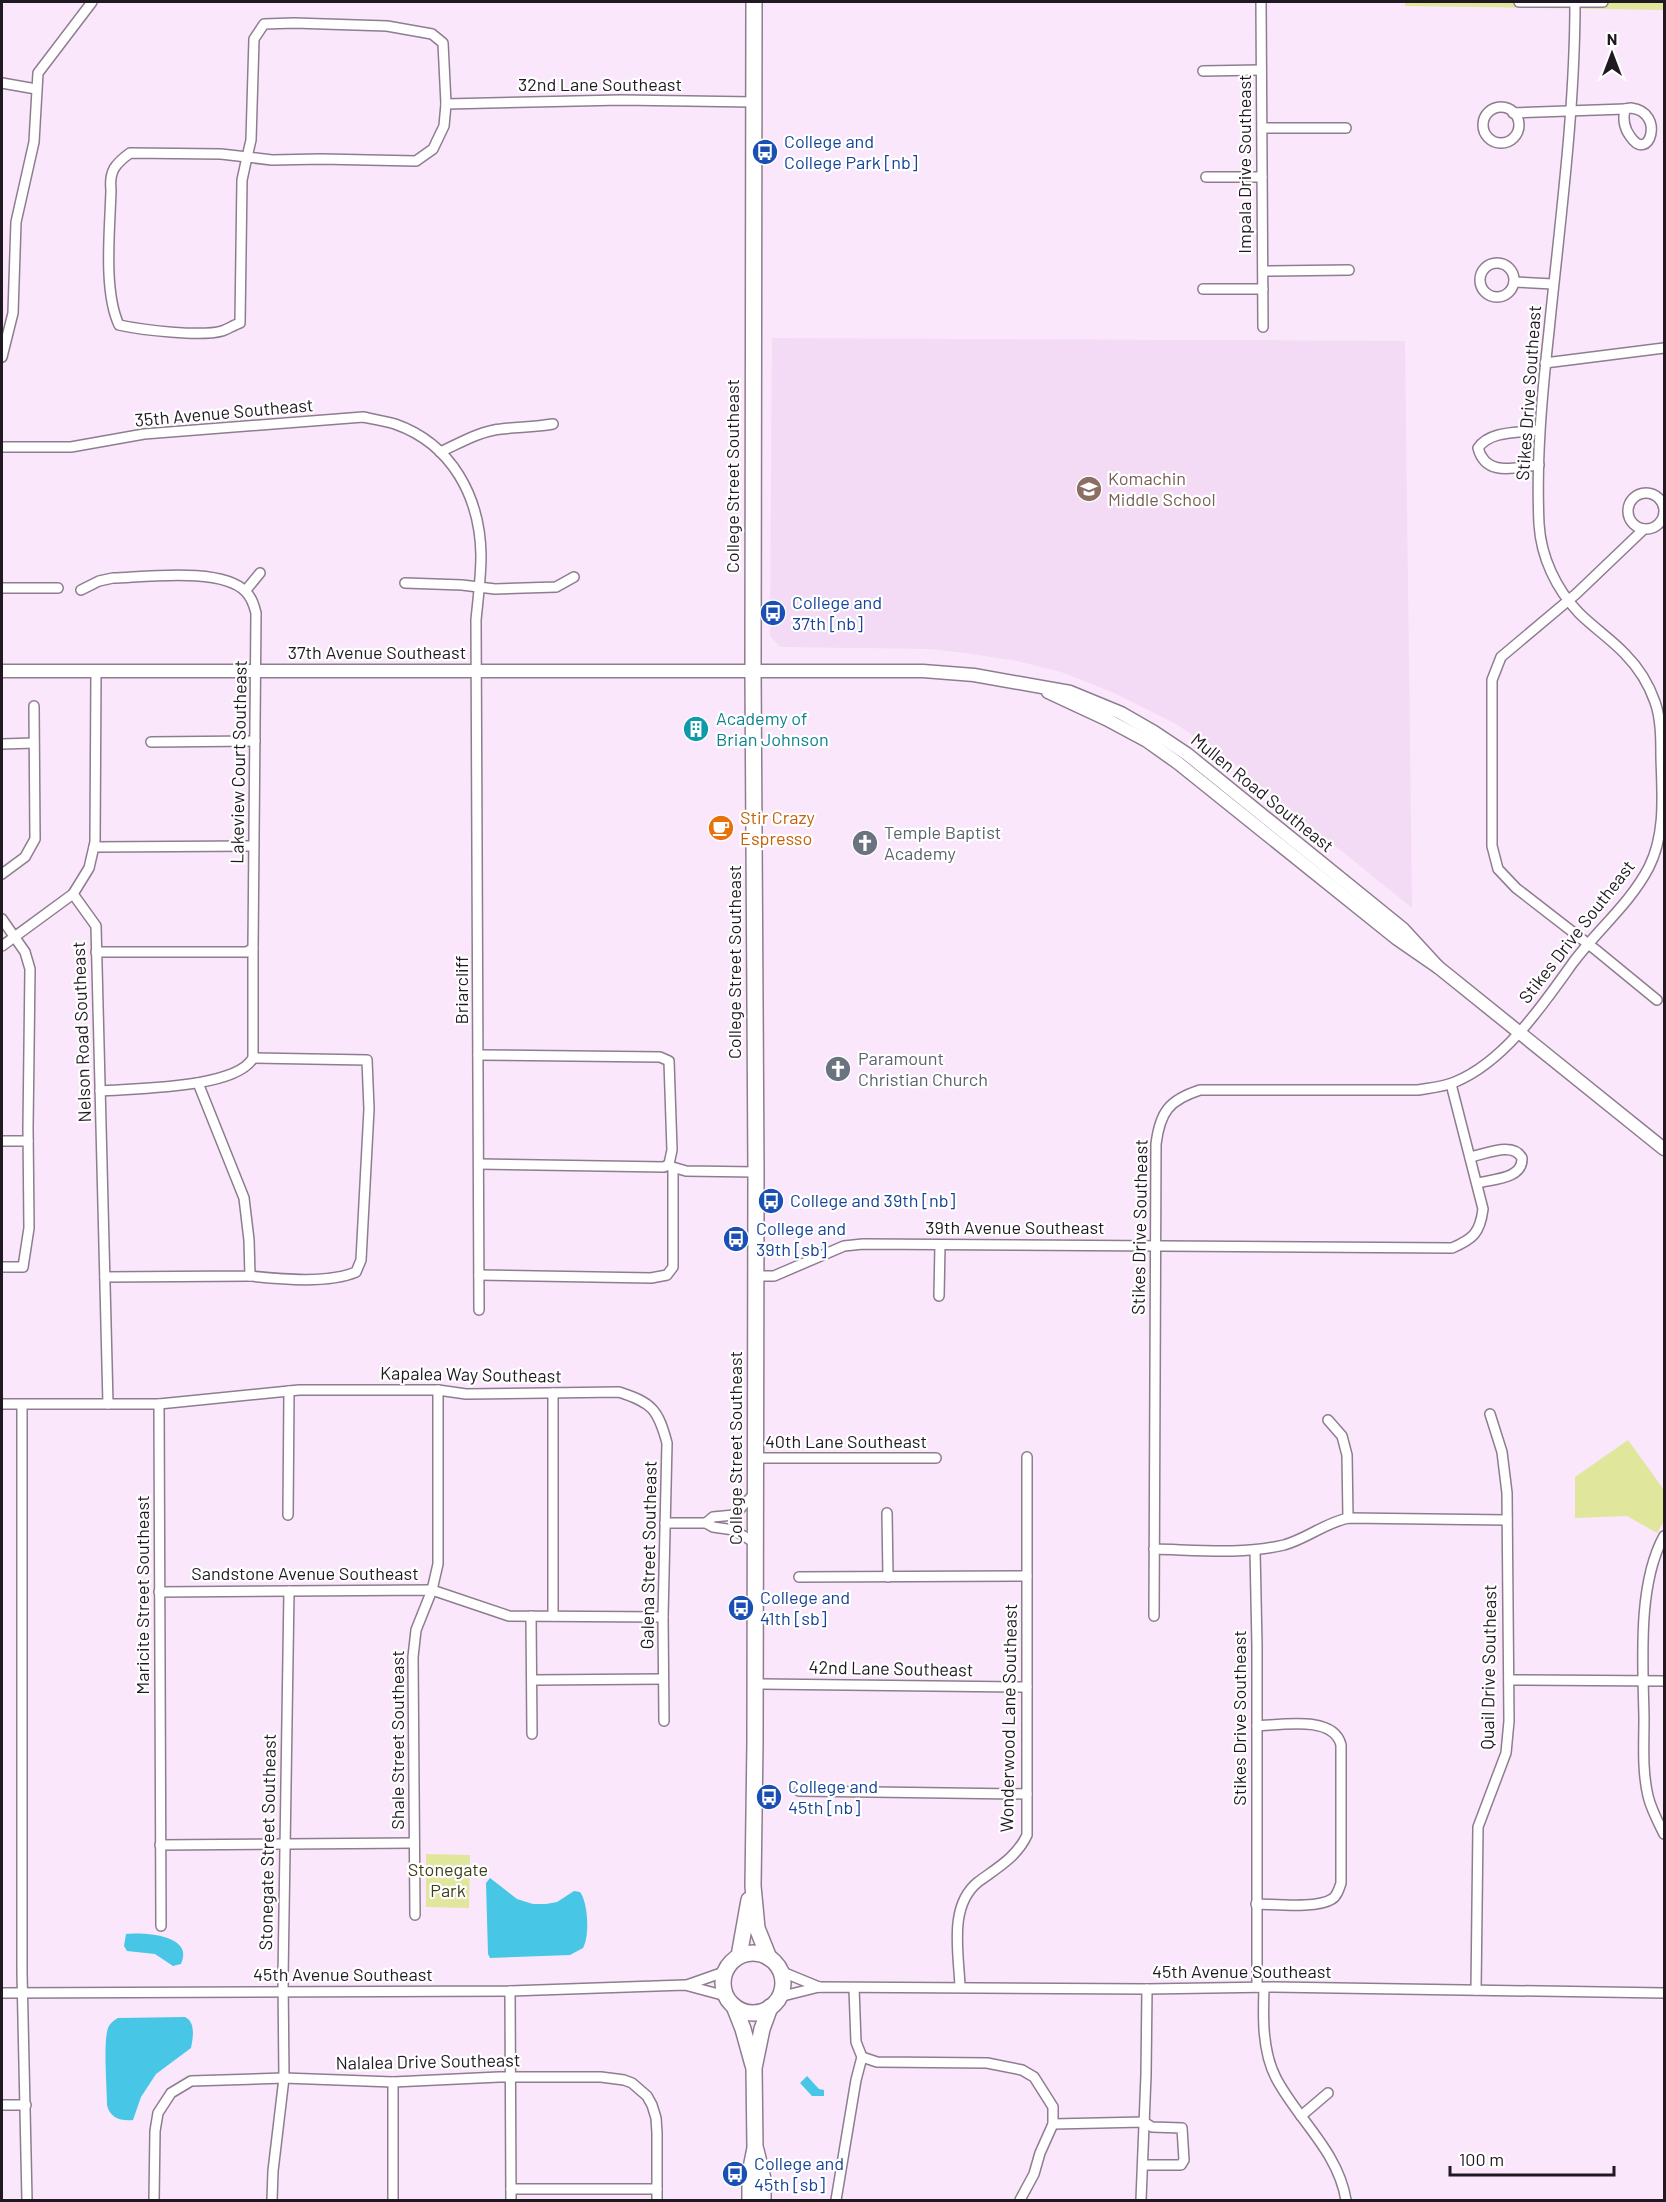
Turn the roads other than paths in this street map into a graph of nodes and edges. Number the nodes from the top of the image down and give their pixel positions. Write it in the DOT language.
graph roads {
  1 [pos="92,2"];
  2 [pos="754,2"];
  3 [pos="1261,2"];
  4 [pos="1519,2"];
  5 [pos="1575,2"];
  6 [pos="1602,2"];
  7 [pos="1203,70"];
  8 [pos="1261,70"];
  9 [pos="2,83"];
  10 [pos="36,89"];
  11 [pos="754,102"];
  12 [pos="446,104"];
  13 [pos="1625,109"];
  14 [pos="1572,111"];
  15 [pos="1513,113"];
  16 [pos="1658,117"];
  17 [pos="1262,128"];
  18 [pos="1346,128"];
  19 [pos="1662,133"];
  20 [pos="247,157"];
  21 [pos="1206,177"];
  22 [pos="1262,177"];
  23 [pos="1349,270"];
  24 [pos="1263,271"];
  25 [pos="1514,282"];
  26 [pos="1554,284"];
  27 [pos="1203,289"];
  28 [pos="1263,289"];
  29 [pos="1263,327"];
  30 [pos="1665,348"];
  31 [pos="2,357"];
  32 [pos="1545,363"];
  33 [pos="553,424"];
  34 [pos="1539,430"];
  35 [pos="2,447"];
  36 [pos="440,452"];
  37 [pos="1539,465"];
  38 [pos="1644,529"];
  39 [pos="260,573"];
  40 [pos="574,578"];
  41 [pos="405,583"];
  42 [pos="479,587"];
  43 [pos="2,588"];
  44 [pos="58,588"];
  45 [pos="81,590"];
  46 [pos="246,590"];
  47 [pos="1569,600"];
  48 [pos="2,671"];
  49 [pos="96,671"];
  50 [pos="256,671"];
  51 [pos="477,671"];
  52 [pos="753,671"];
  53 [pos="1660,699"];
  54 [pos="34,706"];
  55 [pos="255,741"];
  56 [pos="151,742"];
  57 [pos="2,744"];
  58 [pos="34,744"];
  59 [pos="254,846"];
  60 [pos="94,847"];
  61 [pos="2,874"];
  62 [pos="73,894"];
  63 [pos="2,919"];
  64 [pos="14,938"];
  65 [pos="1588,943"];
  66 [pos="2,946"];
  67 [pos="253,948"];
  68 [pos="96,952"];
  69 [pos="1658,1000"];
  70 [pos="1519,1032"];
  71 [pos="478,1055"];
  72 [pos="253,1058"];
  73 [pos="198,1083"];
  74 [pos="1450,1084"];
  75 [pos="100,1091"];
  76 [pos="2,1141"];
  77 [pos="28,1141"];
  78 [pos="1665,1149"];
  79 [pos="1470,1157"];
  80 [pos="479,1164"];
  81 [pos="670,1167"];
  82 [pos="756,1172"];
  83 [pos="1478,1183"];
  84 [pos="1155,1244"];
  85 [pos="940,1245"];
  86 [pos="2,1267"];
  87 [pos="479,1275"];
  88 [pos="250,1276"];
  89 [pos="756,1276"];
  90 [pos="105,1277"];
  91 [pos="939,1296"];
  92 [pos="479,1310"];
  93 [pos="294,1390"];
  94 [pos="438,1390"];
  95 [pos="553,1393"];
  96 [pos="641,1399"];
  97 [pos="2,1404"];
  98 [pos="108,1404"];
  99 [pos="159,1404"];
  100 [pos="22,1405"];
  101 [pos="1490,1414"];
  102 [pos="1328,1420"];
  103 [pos="1027,1457"];
  104 [pos="756,1458"];
  105 [pos="936,1458"];
  106 [pos="755,1493"];
  107 [pos="887,1512"];
  108 [pos="288,1515"];
  109 [pos="1348,1518"];
  110 [pos="1507,1520"];
  111 [pos="665,1522"];
  112 [pos="706,1522"];
  113 [pos="1665,1536"];
  114 [pos="755,1543"];
  115 [pos="1154,1549"];
  116 [pos="1255,1550"];
  117 [pos="1027,1576"];
  118 [pos="799,1577"];
  119 [pos="888,1577"];
  120 [pos="432,1590"];
  121 [pos="289,1591"];
  122 [pos="159,1592"];
  123 [pos="531,1616"];
  124 [pos="553,1616"];
  125 [pos="1154,1616"];
  126 [pos="663,1617"];
  127 [pos="663,1679"];
  128 [pos="533,1680"];
  129 [pos="1509,1680"];
  130 [pos="1643,1681"];
  131 [pos="1665,1681"];
  132 [pos="755,1684"];
  133 [pos="1027,1687"];
  134 [pos="664,1721"];
  135 [pos="1257,1726"];
  136 [pos="532,1734"];
  137 [pos="799,1791"];
  138 [pos="1027,1794"];
  139 [pos="1665,1834"];
  140 [pos="414,1842"];
  141 [pos="285,1843"];
  142 [pos="160,1845"];
  143 [pos="753,1886"];
  144 [pos="1256,1904"];
  145 [pos="415,1915"];
  146 [pos="161,1926"];
  147 [pos="739,1956"];
  148 [pos="769,1958"];
  149 [pos="780,1971"];
  150 [pos="724,1972"];
  151 [pos="685,1985"];
  152 [pos="819,1986"];
  153 [pos="960,1987"];
  154 [pos="854,1988"];
  155 [pos="1260,1988"];
  156 [pos="1146,1989"];
  157 [pos="1476,1990"];
  158 [pos="510,1991"];
  159 [pos="283,1992"];
  160 [pos="2,1993"];
  161 [pos="23,1993"];
  162 [pos="1665,1993"];
  163 [pos="730,2001"];
  164 [pos="774,2002"];
  165 [pos="862,2057"];
  166 [pos="754,2068"];
  167 [pos="512,2077"];
  168 [pos="284,2078"];
  169 [pos="393,2082"];
  170 [pos="1328,2093"];
  171 [pos="2,2105"];
  172 [pos="26,2105"];
  173 [pos="1301,2116"];
  174 [pos="1144,2122"];
  175 [pos="1053,2124"];
  176 [pos="755,2148"];
  177 [pos="1143,2165"];
  178 [pos="511,2189"];
  179 [pos="657,2189"];
  180 [pos="27,2200"];
  181 [pos="154,2200"];
  182 [pos="272,2200"];
  183 [pos="393,2200"];
  184 [pos="512,2200"];
  185 [pos="657,2200"];
  186 [pos="750,2200"];
  187 [pos="763,2200"];
  188 [pos="836,2200"];
  189 [pos="1020,2200"];
  190 [pos="1141,2200"];
  191 [pos="1346,2200"];
  1 -- 10 [label="street"];
  2 -- 11 [label="main road, College Street Southeast"];
  3 -- 8 [label="street, Impala Drive Southeast"];
  4 -- 5 [label="street"];
  5 -- 6 [label="street"];
  5 -- 14 [label="street, Stikes Drive Southeast"];
  7 -- 8 [label="street"];
  8 -- 17 [label="street, Impala Drive Southeast"];
  9 -- 10 [label="street"];
  10 -- 31 [label="street"];
  11 -- 12 [label="street, 32nd Lane Southeast"];
  11 -- 52 [label="main road, College Street Southeast"];
  12 -- 20 [label="street"];
  12 -- 20 [label="street"];
  13 -- 14 [label="street"];
  13 -- 16 [label="street"];
  13 -- 19 [label="street"];
  14 -- 15 [label="street"];
  14 -- 26 [label="street, Stikes Drive Southeast"];
  17 -- 18 [label="street"];
  17 -- 22 [label="street, Impala Drive Southeast"];
  20 -- 20 [label="street"];
  21 -- 22 [label="street"];
  22 -- 24 [label="street, Impala Drive Southeast"];
  23 -- 24 [label="street"];
  24 -- 28 [label="street, Impala Drive Southeast"];
  25 -- 26 [label="street"];
  26 -- 32 [label="street, Stikes Drive Southeast"];
  27 -- 28 [label="street"];
  28 -- 29 [label="street, Impala Drive Southeast"];
  30 -- 32 [label="street"];
  32 -- 34 [label="street, Stikes Drive Southeast"];
  33 -- 36 [label="street"];
  34 -- 37 [label="street, Stikes Drive Southeast"];
  34 -- 37 [label="street"];
  35 -- 36 [label="street, 35th Avenue Southeast"];
  36 -- 42 [label="street, 35th Avenue Southeast"];
  37 -- 47 [label="street, Stikes Drive Southeast"];
  38 -- 38 [label="street"];
  38 -- 47 [label="street"];
  39 -- 46 [label="street"];
  40 -- 42 [label="street"];
  41 -- 42 [label="street"];
  42 -- 51 [label="street, Briarcliff"];
  43 -- 44 [label="street"];
  45 -- 46 [label="street"];
  46 -- 50 [label="street, Lakeview Court Southeast"];
  47 -- 53 [label="street, Stikes Drive Southeast"];
  47 -- 65 [label="street"];
  48 -- 49 [label="street, 37th Avenue Southeast"];
  49 -- 50 [label="street, 37th Avenue Southeast"];
  49 -- 60 [label="street"];
  50 -- 51 [label="street, 37th Avenue Southeast"];
  50 -- 55 [label="street, Lakeview Court Southeast"];
  51 -- 52 [label="street, 37th Avenue Southeast"];
  51 -- 71 [label="street, Briarcliff"];
  52 -- 70 [label="street, Mullen Road Southeast"];
  52 -- 82 [label="main road, College Street Southeast"];
  53 -- 65 [label="street, Stikes Drive Southeast"];
  54 -- 58 [label="street"];
  55 -- 56 [label="street"];
  55 -- 59 [label="street, Lakeview Court Southeast"];
  57 -- 58 [label="street"];
  58 -- 61 [label="street"];
  59 -- 60 [label="street"];
  59 -- 67 [label="street, Lakeview Court Southeast"];
  60 -- 62 [label="street"];
  62 -- 64 [label="street"];
  62 -- 68 [label="street, Nelson Road Southeast"];
  63 -- 64 [label="street"];
  64 -- 66 [label="street"];
  64 -- 77 [label="street"];
  65 -- 69 [label="street"];
  65 -- 70 [label="street, Stikes Drive Southeast"];
  67 -- 68 [label="street"];
  67 -- 72 [label="street, Lakeview Court Southeast"];
  68 -- 75 [label="street, Nelson Road Southeast"];
  70 -- 74 [label="street, Stikes Drive Southeast"];
  70 -- 78 [label="street, Mullen Road Southeast"];
  71 -- 80 [label="street, Briarcliff"];
  71 -- 81 [label="street"];
  72 -- 73 [label="street"];
  72 -- 88 [label="street"];
  73 -- 75 [label="street"];
  73 -- 88 [label="street"];
  74 -- 79 [label="street, 39th Avenue Southeast"];
  74 -- 84 [label="street, Stikes Drive Southeast"];
  75 -- 90 [label="street, Nelson Road Southeast"];
  76 -- 77 [label="street"];
  77 -- 86 [label="street"];
  79 -- 83 [label="street, 39th Avenue Southeast"];
  79 -- 83 [label="street"];
  80 -- 81 [label="street"];
  80 -- 87 [label="street, Briarcliff"];
  81 -- 82 [label="street"];
  81 -- 87 [label="street"];
  82 -- 89 [label="main road, College Street Southeast"];
  83 -- 84 [label="street, 39th Avenue Southeast"];
  84 -- 85 [label="street, 39th Avenue Southeast"];
  84 -- 115 [label="street, Stikes Drive Southeast"];
  85 -- 89 [label="street, 39th Avenue Southeast"];
  85 -- 91 [label="street"];
  87 -- 92 [label="street, Briarcliff"];
  88 -- 90 [label="street"];
  89 -- 104 [label="main road, College Street Southeast"];
  90 -- 98 [label="street, Nelson Road Southeast"];
  93 -- 94 [label="street, Kapalea Way Southeast"];
  93 -- 99 [label="street"];
  93 -- 108 [label="street"];
  94 -- 95 [label="street, Kapalea Way Southeast"];
  94 -- 120 [label="street, Shale Street Southeast"];
  95 -- 96 [label="street, Kapalea Way Southeast"];
  95 -- 124 [label="street"];
  96 -- 111 [label="street, Galena Street Southeast"];
  97 -- 100 [label="street"];
  98 -- 99 [label="street"];
  98 -- 100 [label="street"];
  99 -- 122 [label="street, Maricite Street Southeast"];
  100 -- 161 [label="street"];
  101 -- 110 [label="street, Quail Drive Southeast"];
  102 -- 109 [label="street"];
  103 -- 117 [label="street, Wonderwood Lane Southeast"];
  104 -- 105 [label="street, 40th Lane Southeast"];
  104 -- 106 [label="main road, College Street Southeast"];
  106 -- 112 [label="street"];
  106 -- 114 [label="main road, College Street Southeast"];
  107 -- 119 [label="street"];
  109 -- 110 [label="street"];
  109 -- 116 [label="street"];
  110 -- 129 [label="street, Quail Drive Southeast"];
  111 -- 112 [label="street"];
  111 -- 126 [label="street, Galena Street Southeast"];
  112 -- 114 [label="street"];
  113 -- 130 [label="street"];
  114 -- 132 [label="main road, College Street Southeast"];
  115 -- 116 [label="street"];
  115 -- 125 [label="street, Stikes Drive Southeast"];
  116 -- 135 [label="street, Stikes Drive Southeast"];
  117 -- 119 [label="street"];
  117 -- 133 [label="street, Wonderwood Lane Southeast"];
  118 -- 119 [label="street"];
  120 -- 121 [label="street, Sandstone Avenue Southeast"];
  120 -- 123 [label="street, Sandstone Avenue Southeast"];
  120 -- 140 [label="street, Shale Street Southeast"];
  121 -- 122 [label="street, Sandstone Avenue Southeast"];
  121 -- 141 [label="street, Stonegate Street Southeast"];
  122 -- 142 [label="street, Maricite Street Southeast"];
  123 -- 124 [label="street, Sandstone Avenue Southeast"];
  123 -- 128 [label="street"];
  124 -- 126 [label="street, Sandstone Avenue Southeast"];
  126 -- 127 [label="street, Galena Street Southeast"];
  127 -- 128 [label="street"];
  127 -- 134 [label="street, Galena Street Southeast"];
  128 -- 136 [label="street"];
  129 -- 130 [label="street"];
  129 -- 157 [label="street, Quail Drive Southeast"];
  130 -- 131 [label="street"];
  130 -- 139 [label="street"];
  132 -- 133 [label="street, 42nd Lane Southeast"];
  132 -- 143 [label="main road, College Street Southeast"];
  133 -- 138 [label="street, Wonderwood Lane Southeast"];
  135 -- 144 [label="street, Stikes Drive Southeast"];
  135 -- 144 [label="street"];
  137 -- 138 [label="street"];
  138 -- 153 [label="street, Wonderwood Lane Southeast"];
  140 -- 141 [label="street"];
  140 -- 145 [label="street, Shale Street Southeast"];
  141 -- 142 [label="street"];
  141 -- 159 [label="street, Stonegate Street Southeast"];
  142 -- 146 [label="street, Maricite Street Southeast"];
  143 -- 147 [label="main road, College Street Southeast"];
  143 -- 148 [label="main road, College Street Southeast"];
  144 -- 155 [label="street, Stikes Drive Southeast"];
  147 -- 148 [label="main road"];
  147 -- 150 [label="main road"];
  148 -- 149 [label="main road"];
  149 -- 152 [label="street, 45th Avenue Southeast"];
  149 -- 164 [label="main road"];
  150 -- 151 [label="street, 45th Avenue Southeast"];
  150 -- 163 [label="main road"];
  151 -- 158 [label="street, 45th Avenue Southeast"];
  151 -- 163 [label="street, 45th Avenue Southeast"];
  152 -- 154 [label="street, 45th Avenue Southeast"];
  152 -- 164 [label="street, 45th Avenue Southeast"];
  153 -- 154 [label="street, 45th Avenue Southeast"];
  153 -- 156 [label="street, 45th Avenue Southeast"];
  154 -- 165 [label="street"];
  155 -- 156 [label="street, 45th Avenue Southeast"];
  155 -- 157 [label="street, 45th Avenue Southeast"];
  155 -- 173 [label="street, Stikes Drive Southeast"];
  156 -- 174 [label="street"];
  157 -- 162 [label="street, 45th Avenue Southeast"];
  158 -- 159 [label="street, 45th Avenue Southeast"];
  158 -- 167 [label="street"];
  159 -- 161 [label="street, 45th Avenue Southeast"];
  159 -- 168 [label="street, Stonegate Street Southeast"];
  160 -- 161 [label="street, 45th Avenue Southeast"];
  161 -- 172 [label="street"];
  163 -- 164 [label="main road"];
  163 -- 166 [label="main road"];
  164 -- 166 [label="main road"];
  165 -- 175 [label="street"];
  165 -- 188 [label="street"];
  166 -- 176 [label="main road"];
  167 -- 169 [label="street, Nalalea Drive Southeast"];
  167 -- 178 [label="street"];
  167 -- 179 [label="street, Nalalea Drive Southeast"];
  168 -- 169 [label="street, Nalalea Drive Southeast"];
  168 -- 181 [label="street, Nalalea Drive Southeast"];
  168 -- 182 [label="street, Stonegate Street Southeast"];
  169 -- 183 [label="street"];
  170 -- 173 [label="street"];
  171 -- 172 [label="street"];
  172 -- 180 [label="street"];
  173 -- 191 [label="street, Stikes Drive Southeast"];
  174 -- 175 [label="street"];
  174 -- 177 [label="street"];
  174 -- 177 [label="street"];
  175 -- 189 [label="street"];
  176 -- 186 [label="main road"];
  176 -- 187 [label="main road"];
  177 -- 190 [label="street"];
  178 -- 179 [label="street"];
  178 -- 184 [label="street"];
  179 -- 185 [label="street"];
}
